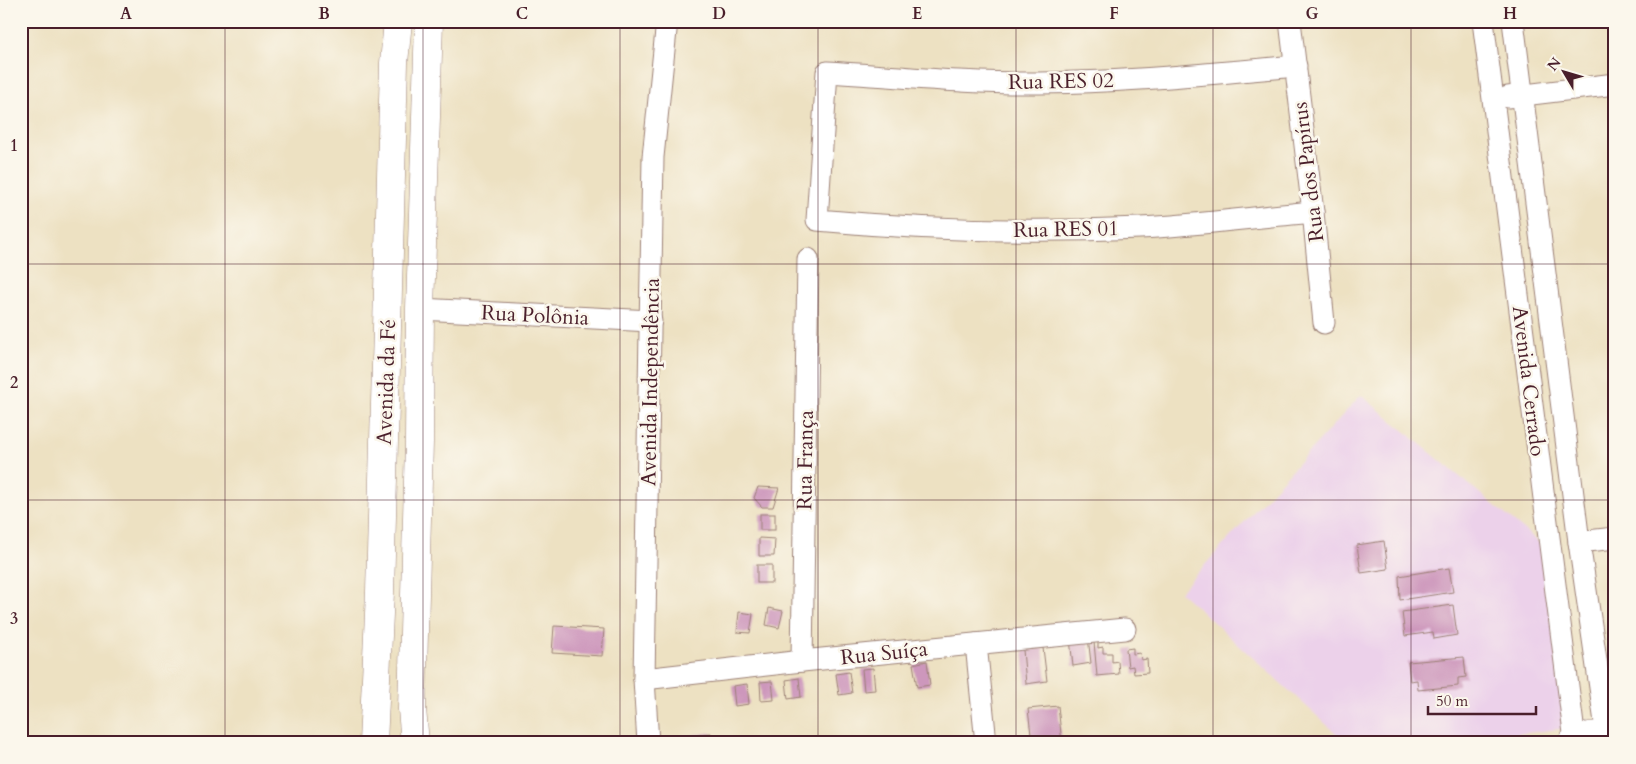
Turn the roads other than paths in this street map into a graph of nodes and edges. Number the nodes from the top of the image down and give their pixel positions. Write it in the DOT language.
graph roads {
  1 [pos="398,21"];
  2 [pos="429,21"];
  3 [pos="667,21"];
  4 [pos="1290,21"];
  5 [pos="1483,21"];
  6 [pos="1513,21"];
  7 [pos="1296,66"];
  8 [pos="1615,84"];
  9 [pos="1522,96"];
  10 [pos="1493,99"];
  11 [pos="1313,212"];
  12 [pos="817,220"];
  13 [pos="808,259"];
  14 [pos="420,309"];
  15 [pos="651,321"];
  16 [pos="1324,322"];
  17 [pos="1615,538"];
  18 [pos="1579,542"];
  19 [pos="1125,629"];
  20 [pos="976,644"];
  21 [pos="802,661"];
  22 [pos="644,679"];
  23 [pos="1612,738"];
  24 [pos="1574,742"];
  25 [pos="373,743"];
  26 [pos="415,743"];
  27 [pos="648,743"];
  28 [pos="986,743"];
  1 -- 25 [label="main road, Avenida da Fé"];
  2 -- 14 [label="main road, Avenida da Fé"];
  3 -- 15 [label="street, Avenida Independência"];
  4 -- 7 [label="street, Rua dos Papírus"];
  5 -- 10 [label="street, Avenida Cerrado"];
  6 -- 9 [label="street, Avenida Cerrado"];
  7 -- 11 [label="street, Rua dos Papírus"];
  7 -- 12 [label="street, Rua RES 02"];
  8 -- 9 [label="street"];
  9 -- 10 [label="street"];
  9 -- 18 [label="street, Avenida Cerrado"];
  10 -- 24 [label="street, Avenida Cerrado"];
  11 -- 12 [label="street, Rua RES 01"];
  11 -- 16 [label="street, Rua dos Papírus"];
  13 -- 21 [label="street, Rua França"];
  14 -- 15 [label="street, Rua Polônia"];
  14 -- 26 [label="main road, Avenida da Fé"];
  15 -- 22 [label="street, Avenida Independência"];
  17 -- 18 [label="street"];
  18 -- 23 [label="street, Avenida Cerrado"];
  19 -- 20 [label="street, Rua Suíça"];
  20 -- 21 [label="street, Rua Suíça"];
  20 -- 28 [label="street"];
  21 -- 22 [label="street, Rua Suíça"];
  22 -- 27 [label="street, Avenida Independência"];
  23 -- 24 [label="main road"];
}
